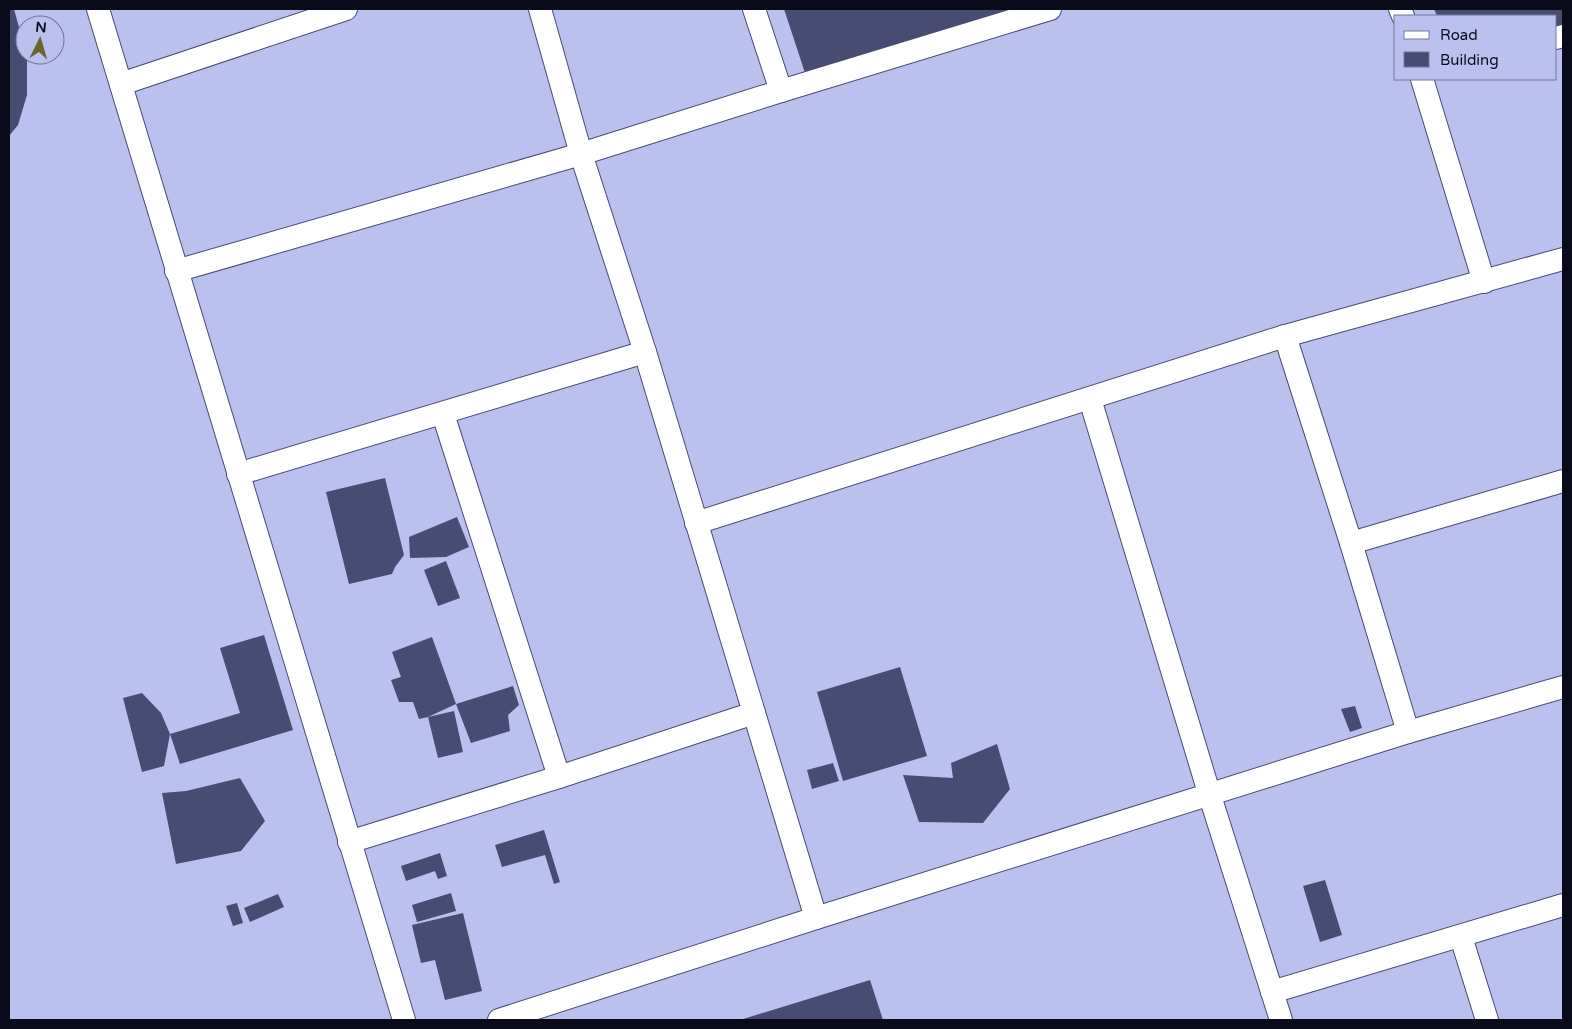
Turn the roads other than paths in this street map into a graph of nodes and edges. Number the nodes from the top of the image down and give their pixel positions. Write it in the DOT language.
graph roads {
  1 [pos="98,9"];
  2 [pos="540,9"];
  3 [pos="754,9"];
  4 [pos="1050,9"];
  5 [pos="336,10"];
  6 [pos="1422,80"];
  7 [pos="121,84"];
  8 [pos="781,91"];
  9 [pos="581,154"];
  10 [pos="1563,259"];
  11 [pos="176,271"];
  12 [pos="1484,282"];
  13 [pos="1285,336"];
  14 [pos="645,352"];
  15 [pos="1090,399"];
  16 [pos="443,414"];
  17 [pos="238,474"];
  18 [pos="1563,481"];
  19 [pos="696,523"];
  20 [pos="1351,543"];
  21 [pos="1563,687"];
  22 [pos="754,713"];
  23 [pos="1408,732"];
  24 [pos="558,777"];
  25 [pos="1210,796"];
  26 [pos="349,842"];
  27 [pos="1563,905"];
  28 [pos="816,918"];
  29 [pos="1461,937"];
  30 [pos="1272,992"];
  31 [pos="404,1020"];
  32 [pos="499,1020"];
  33 [pos="1281,1020"];
  34 [pos="1487,1020"];
  1 -- 7 [label="street"];
  2 -- 9 [label="street"];
  3 -- 8 [label="street"];
  4 -- 8 [label="street"];
  5 -- 7 [label="street"];
  6 -- 12 [label="street"];
  7 -- 11 [label="street"];
  8 -- 9 [label="street"];
  9 -- 11 [label="street"];
  9 -- 14 [label="street"];
  10 -- 12 [label="street"];
  11 -- 17 [label="street"];
  12 -- 13 [label="street"];
  13 -- 15 [label="street"];
  13 -- 20 [label="street"];
  14 -- 16 [label="street"];
  14 -- 19 [label="street"];
  15 -- 19 [label="street"];
  15 -- 25 [label="street"];
  16 -- 17 [label="street"];
  16 -- 24 [label="street"];
  17 -- 26 [label="street"];
  18 -- 20 [label="street"];
  19 -- 22 [label="street"];
  20 -- 23 [label="street"];
  21 -- 23 [label="street"];
  22 -- 24 [label="street"];
  22 -- 28 [label="street"];
  23 -- 25 [label="street"];
  24 -- 26 [label="street"];
  25 -- 28 [label="street"];
  25 -- 30 [label="street"];
  26 -- 31 [label="street"];
  27 -- 29 [label="street"];
  28 -- 32 [label="street"];
  29 -- 30 [label="street"];
  29 -- 34 [label="street"];
  30 -- 33 [label="street"];
}
